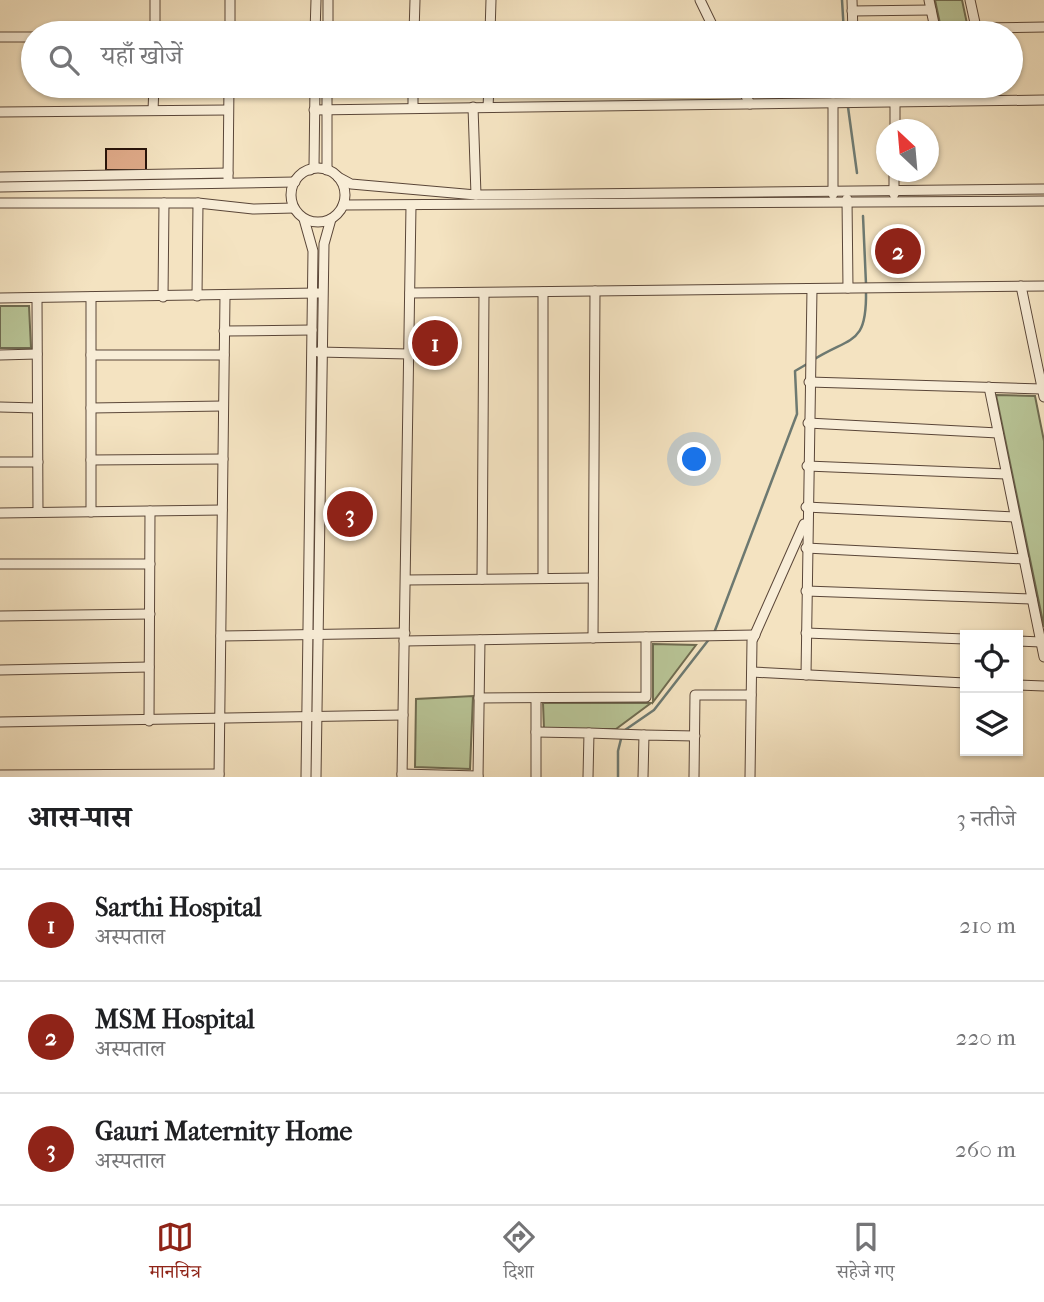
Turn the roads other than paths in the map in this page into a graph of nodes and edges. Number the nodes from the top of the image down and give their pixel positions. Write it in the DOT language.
graph roads {
  1 [pos="155,0"];
  2 [pos="230,0"];
  3 [pos="316,0"];
  4 [pos="328,0"];
  5 [pos="415,0"];
  6 [pos="491,0"];
  7 [pos="700,0"];
  8 [pos="852,0"];
  9 [pos="929,0"];
  10 [pos="970,0"];
  11 [pos="931,10"];
  12 [pos="852,11"];
  13 [pos="155,21"];
  14 [pos="230,21"];
  15 [pos="315,21"];
  16 [pos="328,21"];
  17 [pos="414,21"];
  18 [pos="490,21"];
  19 [pos="710,21"];
  20 [pos="852,21"];
  21 [pos="933,21"];
  22 [pos="974,21"];
  23 [pos="1044,27"];
  24 [pos="1023,28"];
  25 [pos="0,37"];
  26 [pos="21,37"];
  27 [pos="153,98"];
  28 [pos="228,98"];
  29 [pos="315,98"];
  30 [pos="327,98"];
  31 [pos="413,98"];
  32 [pos="488,98"];
  33 [pos="747,98"];
  34 [pos="851,98"];
  35 [pos="948,98"];
  36 [pos="991,100"];
  37 [pos="1044,100"];
  38 [pos="949,101"];
  39 [pos="850,102"];
  40 [pos="895,102"];
  41 [pos="833,103"];
  42 [pos="750,104"];
  43 [pos="473,107"];
  44 [pos="488,107"];
  45 [pos="413,108"];
  46 [pos="153,110"];
  47 [pos="228,110"];
  48 [pos="314,110"];
  49 [pos="327,110"];
  50 [pos="0,112"];
  51 [pos="895,119"];
  52 [pos="310,170"];
  53 [pos="327,170"];
  54 [pos="0,177"];
  55 [pos="338,177"];
  56 [pos="228,178"];
  57 [pos="295,182"];
  58 [pos="894,182"];
  59 [pos="0,187"];
  60 [pos="1044,189"];
  61 [pos="847,191"];
  62 [pos="894,191"];
  63 [pos="833,192"];
  64 [pos="476,195"];
  65 [pos="1044,201"];
  66 [pos="164,203"];
  67 [pos="198,203"];
  68 [pos="833,203"];
  69 [pos="847,203"];
  70 [pos="894,203"];
  71 [pos="0,204"];
  72 [pos="343,205"];
  73 [pos="411,206"];
  74 [pos="295,208"];
  75 [pos="304,219"];
  76 [pos="331,219"];
  77 [pos="1021,286"];
  78 [pos="1044,286"];
  79 [pos="848,288"];
  80 [pos="811,289"];
  81 [pos="595,291"];
  82 [pos="543,292"];
  83 [pos="313,293"];
  84 [pos="324,293"];
  85 [pos="410,293"];
  86 [pos="484,293"];
  87 [pos="163,296"];
  88 [pos="197,296"];
  89 [pos="225,296"];
  90 [pos="91,297"];
  91 [pos="0,298"];
  92 [pos="37,298"];
  93 [pos="312,330"];
  94 [pos="225,331"];
  95 [pos="312,352"];
  96 [pos="323,352"];
  97 [pos="409,354"];
  98 [pos="0,355"];
  99 [pos="37,355"];
  100 [pos="91,355"];
  101 [pos="224,355"];
  102 [pos="1040,361"];
  103 [pos="809,382"];
  104 [pos="989,387"];
  105 [pos="1043,393"];
  106 [pos="223,406"];
  107 [pos="0,407"];
  108 [pos="37,408"];
  109 [pos="91,408"];
  110 [pos="808,423"];
  111 [pos="998,433"];
  112 [pos="223,459"];
  113 [pos="91,460"];
  114 [pos="0,462"];
  115 [pos="38,462"];
  116 [pos="807,466"];
  117 [pos="1006,474"];
  118 [pos="806,507"];
  119 [pos="222,510"];
  120 [pos="150,511"];
  121 [pos="38,512"];
  122 [pos="91,512"];
  123 [pos="0,513"];
  124 [pos="1015,517"];
  125 [pos="806,519"];
  126 [pos="806,548"];
  127 [pos="1024,559"];
  128 [pos="0,564"];
  129 [pos="150,564"];
  130 [pos="543,578"];
  131 [pos="593,578"];
  132 [pos="482,579"];
  133 [pos="405,580"];
  134 [pos="806,591"];
  135 [pos="1032,599"];
  136 [pos="149,614"];
  137 [pos="0,616"];
  138 [pos="806,632"];
  139 [pos="308,633"];
  140 [pos="318,633"];
  141 [pos="755,635"];
  142 [pos="221,636"];
  143 [pos="405,637"];
  144 [pos="646,637"];
  145 [pos="593,638"];
  146 [pos="960,639"];
  147 [pos="480,640"];
  148 [pos="1023,641"];
  149 [pos="1041,642"];
  150 [pos="1044,657"];
  151 [pos="149,667"];
  152 [pos="0,670"];
  153 [pos="752,673"];
  154 [pos="806,675"];
  155 [pos="960,682"];
  156 [pos="1023,685"];
  157 [pos="1044,686"];
  158 [pos="751,695"];
  159 [pos="479,698"];
  160 [pos="536,698"];
  161 [pos="403,715"];
  162 [pos="317,717"];
  163 [pos="307,718"];
  164 [pos="220,720"];
  165 [pos="149,721"];
  166 [pos="0,722"];
  167 [pos="536,732"];
  168 [pos="589,733"];
  169 [pos="644,735"];
  170 [pos="695,736"];
  171 [pos="0,775"];
  172 [pos="219,775"];
  173 [pos="402,775"];
  174 [pos="478,776"];
  175 [pos="306,777"];
  176 [pos="316,777"];
  177 [pos="536,777"];
  178 [pos="588,777"];
  179 [pos="643,777"];
  180 [pos="694,777"];
  181 [pos="750,777"];
  1 -- 13 [label="street"];
  2 -- 14 [label="street"];
  3 -- 15 [label="street"];
  4 -- 16 [label="street"];
  5 -- 17 [label="street"];
  6 -- 18 [label="street"];
  7 -- 19 [label="street"];
  8 -- 12 [label="street"];
  9 -- 11 [label="street"];
  10 -- 22 [label="street"];
  11 -- 12 [label="street"];
  11 -- 21 [label="street"];
  12 -- 20 [label="street"];
  23 -- 24 [label="street"];
  25 -- 26 [label="street"];
  27 -- 46 [label="street"];
  28 -- 47 [label="street"];
  29 -- 48 [label="street"];
  30 -- 49 [label="street"];
  31 -- 45 [label="street"];
  32 -- 44 [label="street"];
  33 -- 42 [label="street"];
  34 -- 39 [label="street"];
  35 -- 38 [label="street"];
  36 -- 37 [label="street"];
  36 -- 38 [label="street"];
  38 -- 40 [label="street"];
  39 -- 40 [label="street"];
  39 -- 41 [label="street"];
  40 -- 51 [label="street"];
  41 -- 42 [label="street"];
  41 -- 63 [label="street"];
  42 -- 44 [label="street"];
  43 -- 44 [label="street"];
  43 -- 45 [label="street"];
  43 -- 64 [label="street"];
  45 -- 49 [label="street"];
  46 -- 47 [label="street"];
  46 -- 50 [label="street"];
  47 -- 56 [label="street"];
  48 -- 49 [label="street"];
  48 -- 52 [label="street"];
  49 -- 53 [label="street"];
  52 -- 53 [label="street"];
  52 -- 57 [label="street"];
  53 -- 55 [label="street"];
  54 -- 56 [label="street"];
  55 -- 64 [label="street"];
  55 -- 72 [label="street"];
  56 -- 57 [label="street"];
  56 -- 59 [label="street"];
  57 -- 74 [label="street"];
  58 -- 62 [label="street"];
  60 -- 62 [label="street"];
  61 -- 62 [label="street"];
  61 -- 63 [label="street"];
  61 -- 69 [label="street"];
  62 -- 70 [label="street"];
  63 -- 64 [label="street"];
  63 -- 68 [label="street"];
  65 -- 70 [label="street"];
  66 -- 67 [label="street"];
  66 -- 71 [label="street"];
  66 -- 87 [label="street"];
  67 -- 74 [label="street"];
  67 -- 88 [label="street"];
  68 -- 69 [label="street"];
  68 -- 73 [label="street"];
  69 -- 70 [label="street"];
  69 -- 79 [label="street"];
  72 -- 73 [label="street"];
  72 -- 76 [label="street"];
  73 -- 85 [label="street"];
  74 -- 75 [label="street"];
  75 -- 76 [label="street"];
  75 -- 83 [label="street"];
  76 -- 84 [label="street"];
  77 -- 78 [label="street"];
  77 -- 79 [label="street"];
  77 -- 102 [label="street"];
  79 -- 80 [label="street"];
  80 -- 81 [label="street"];
  80 -- 103 [label="street"];
  81 -- 82 [label="street"];
  81 -- 131 [label="street"];
  82 -- 86 [label="street"];
  82 -- 130 [label="street"];
  83 -- 84 [label="street"];
  83 -- 89 [label="street"];
  83 -- 93 [label="street"];
  84 -- 96 [label="street"];
  85 -- 86 [label="street"];
  85 -- 97 [label="street"];
  86 -- 132 [label="street"];
  87 -- 88 [label="street"];
  87 -- 90 [label="street"];
  88 -- 89 [label="street"];
  89 -- 94 [label="street"];
  90 -- 92 [label="street"];
  90 -- 100 [label="street"];
  91 -- 92 [label="street"];
  92 -- 99 [label="street"];
  93 -- 94 [label="street"];
  93 -- 95 [label="street"];
  94 -- 101 [label="street"];
  95 -- 96 [label="street"];
  95 -- 139 [label="street"];
  96 -- 97 [label="street"];
  96 -- 140 [label="street"];
  97 -- 133 [label="street"];
  98 -- 99 [label="street"];
  99 -- 108 [label="street"];
  100 -- 101 [label="street"];
  100 -- 109 [label="street"];
  101 -- 106 [label="street"];
  102 -- 105 [label="street"];
  103 -- 104 [label="street"];
  103 -- 110 [label="street"];
  104 -- 105 [label="street"];
  104 -- 111 [label="street"];
  106 -- 109 [label="street"];
  106 -- 112 [label="street"];
  107 -- 108 [label="street"];
  108 -- 115 [label="street"];
  109 -- 113 [label="street"];
  110 -- 111 [label="street"];
  110 -- 116 [label="street"];
  111 -- 117 [label="street"];
  112 -- 113 [label="street"];
  112 -- 119 [label="street"];
  113 -- 122 [label="street"];
  114 -- 115 [label="street"];
  115 -- 121 [label="street"];
  116 -- 117 [label="street"];
  116 -- 118 [label="street"];
  117 -- 124 [label="street"];
  118 -- 124 [label="street"];
  118 -- 125 [label="street"];
  119 -- 120 [label="street"];
  119 -- 142 [label="street"];
  120 -- 122 [label="street"];
  120 -- 129 [label="street"];
  121 -- 122 [label="street"];
  121 -- 123 [label="street"];
  124 -- 127 [label="street"];
  125 -- 126 [label="street"];
  125 -- 141 [label="street"];
  126 -- 127 [label="street"];
  126 -- 134 [label="street"];
  127 -- 135 [label="street"];
  128 -- 129 [label="street"];
  129 -- 136 [label="street"];
  130 -- 131 [label="street"];
  130 -- 132 [label="street"];
  131 -- 145 [label="street"];
  132 -- 133 [label="street"];
  133 -- 143 [label="street"];
  134 -- 135 [label="street"];
  134 -- 138 [label="street"];
  135 -- 149 [label="street"];
  136 -- 137 [label="street"];
  136 -- 151 [label="street"];
  138 -- 146 [label="street"];
  138 -- 154 [label="street"];
  139 -- 140 [label="street"];
  139 -- 142 [label="street"];
  139 -- 163 [label="street"];
  140 -- 143 [label="street"];
  140 -- 162 [label="street"];
  141 -- 144 [label="street"];
  141 -- 153 [label="street"];
  142 -- 164 [label="street"];
  143 -- 147 [label="street"];
  143 -- 161 [label="street"];
  144 -- 145 [label="street"];
  144 -- 160 [label="street"];
  145 -- 147 [label="street"];
  147 -- 159 [label="street"];
  148 -- 149 [label="street"];
  149 -- 150 [label="street"];
  151 -- 152 [label="street"];
  151 -- 165 [label="street"];
  153 -- 154 [label="street"];
  153 -- 158 [label="street"];
  154 -- 155 [label="street"];
  156 -- 157 [label="street"];
  158 -- 170 [label="street"];
  158 -- 181 [label="street"];
  159 -- 160 [label="street"];
  159 -- 174 [label="street"];
  160 -- 167 [label="street"];
  161 -- 162 [label="street"];
  161 -- 173 [label="street"];
  162 -- 163 [label="street"];
  162 -- 176 [label="street"];
  163 -- 164 [label="street"];
  163 -- 175 [label="street"];
  164 -- 165 [label="street"];
  164 -- 172 [label="street"];
  165 -- 166 [label="street"];
  167 -- 168 [label="street"];
  167 -- 177 [label="street"];
  168 -- 169 [label="street"];
  168 -- 178 [label="street"];
  169 -- 170 [label="street"];
  169 -- 179 [label="street"];
  170 -- 180 [label="street"];
  171 -- 172 [label="street"];
  173 -- 174 [label="street"];
}
